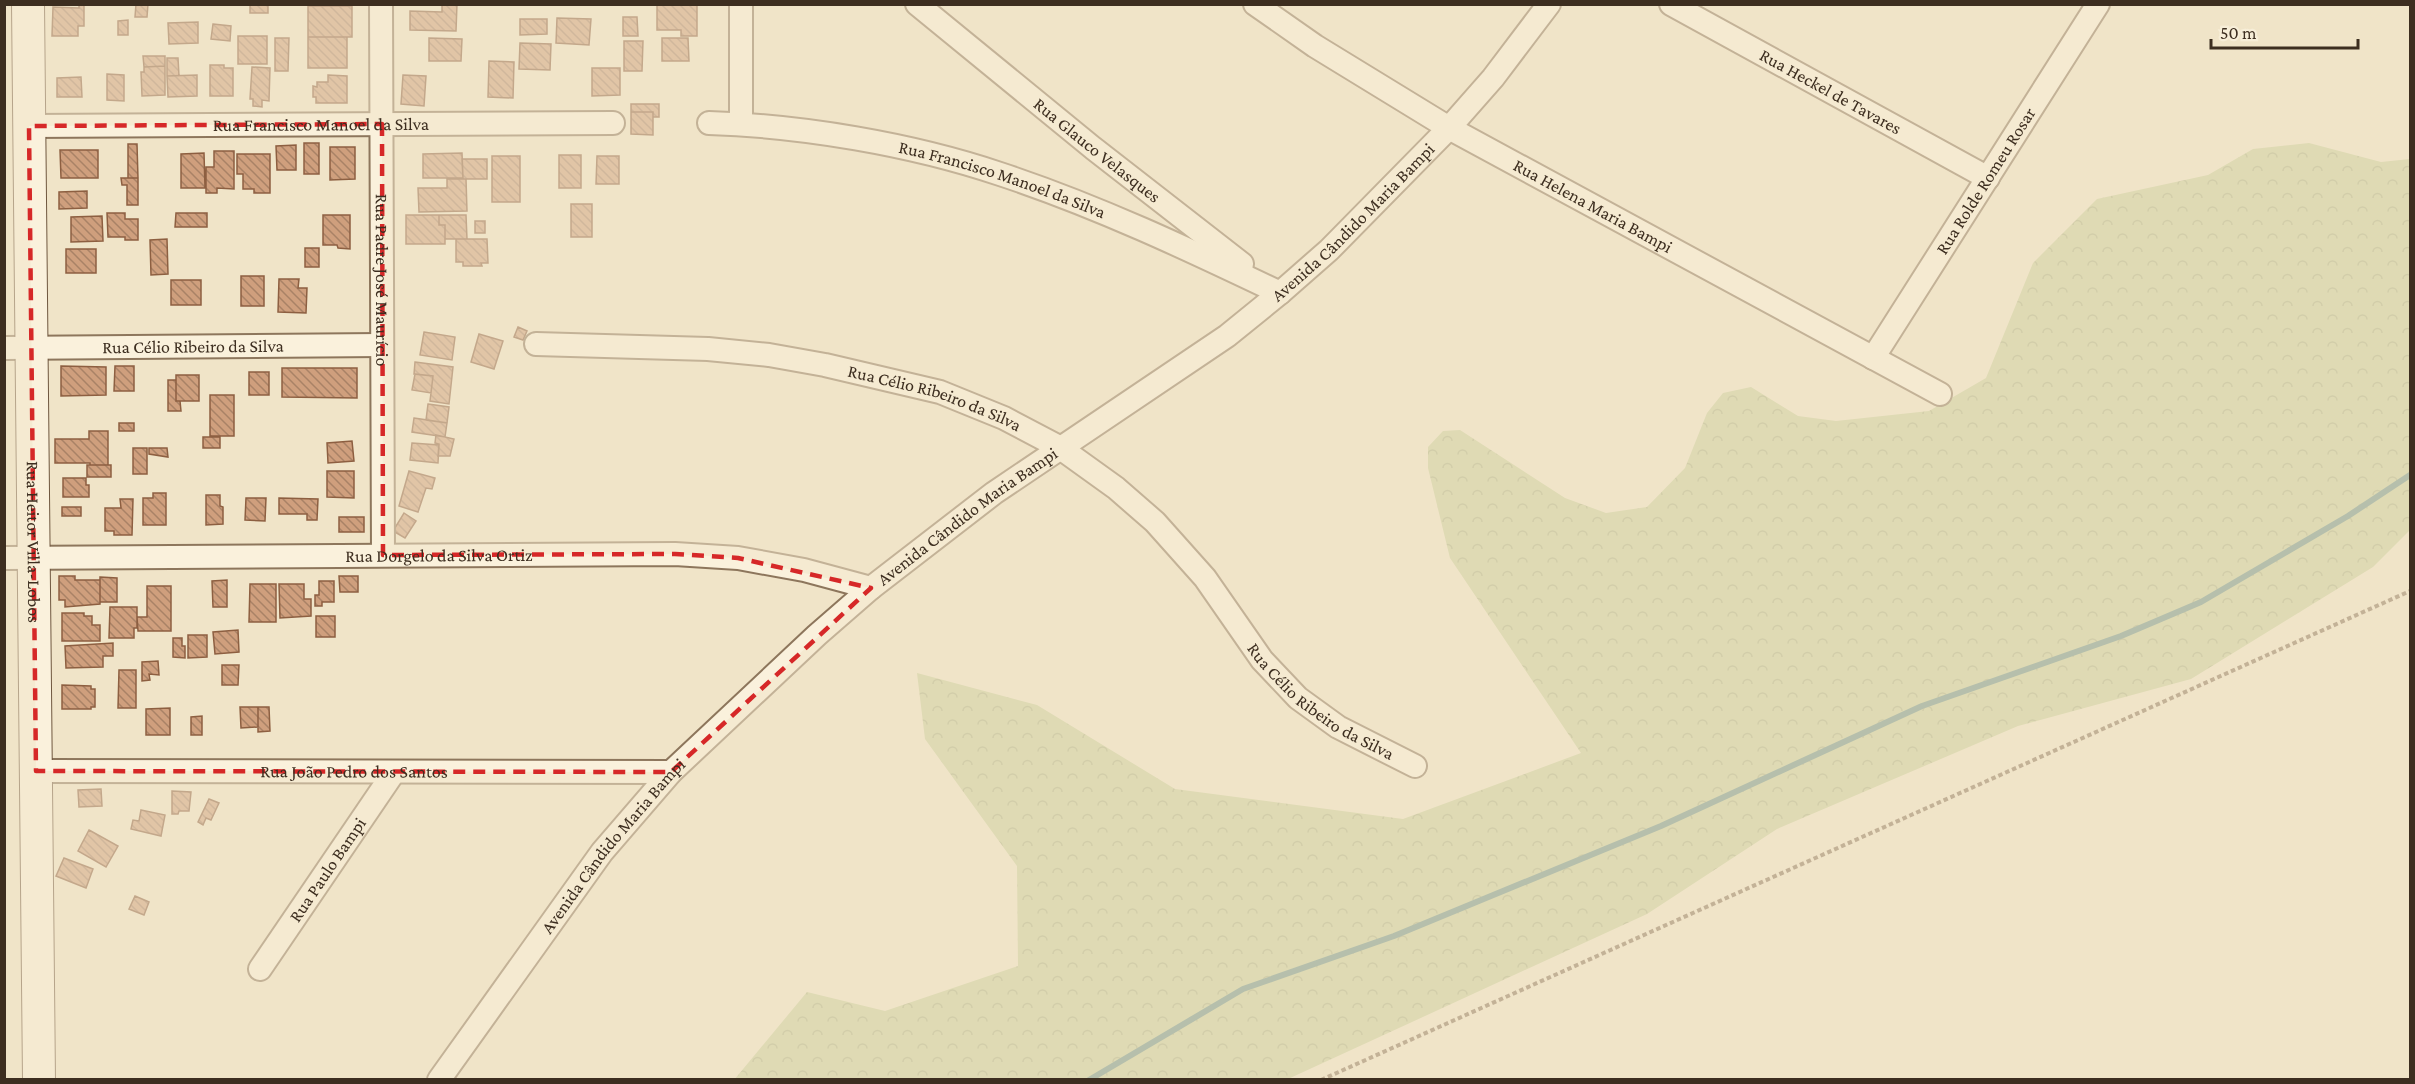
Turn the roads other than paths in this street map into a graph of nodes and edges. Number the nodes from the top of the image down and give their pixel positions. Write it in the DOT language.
graph roads {
  1 [pos="28,4"];
  2 [pos="381,4"];
  3 [pos="741,4"];
  4 [pos="917,4"];
  5 [pos="1255,4"];
  6 [pos="1549,4"];
  7 [pos="1671,4"];
  8 [pos="2098,4"];
  9 [pos="614,123"];
  10 [pos="709,123"];
  11 [pos="382,124"];
  12 [pos="741,124"];
  13 [pos="29,126"];
  14 [pos="1449,128"];
  15 [pos="1988,178"];
  16 [pos="1280,293"];
  17 [pos="536,344"];
  18 [pos="382,345"];
  19 [pos="18,348"];
  20 [pos="1873,358"];
  21 [pos="1940,394"];
  22 [pos="1059,447"];
  23 [pos="383,555"];
  24 [pos="19,558"];
  25 [pos="871,588"];
  26 [pos="1415,766"];
  27 [pos="36,771"];
  28 [pos="394,772"];
  29 [pos="672,772"];
  30 [pos="260,969"];
  31 [pos="39,1080"];
  32 [pos="439,1080"];
  1 -- 13 [label="street, Rua Heitor Villa-Lobos"];
  2 -- 11 [label="street, Rua Padre José Maurício"];
  3 -- 12 [label="street"];
  4 -- 16 [label="street, Rua Glauco Velasques"];
  5 -- 14 [label="street, Rua Helena Maria Bampi"];
  6 -- 14 [label="street, Avenida Cândido Maria Bampi"];
  7 -- 15 [label="street, Rua Heckel de Tavares"];
  8 -- 15 [label="street, Rua Rolde Romeu Rosar"];
  9 -- 11 [label="street, Rua Francisco Manoel da Silva"];
  10 -- 12 [label="street, Rua Francisco Manoel da Silva"];
  11 -- 13 [label="street, Rua Francisco Manoel da Silva"];
  11 -- 18 [label="street, Rua Padre José Maurício"];
  12 -- 16 [label="street, Rua Francisco Manoel da Silva"];
  13 -- 19 [label="street, Rua Heitor Villa-Lobos"];
  14 -- 16 [label="street, Avenida Cândido Maria Bampi"];
  14 -- 20 [label="street, Rua Helena Maria Bampi"];
  15 -- 20 [label="street, Rua Rolde Romeu Rosar"];
  16 -- 22 [label="street, Avenida Cândido Maria Bampi"];
  17 -- 22 [label="street, Rua Célio Ribeiro da Silva"];
  18 -- 19 [label="street, Rua Célio Ribeiro da Silva"];
  18 -- 23 [label="street, Rua Padre José Maurício"];
  19 -- 24 [label="street, Rua Heitor Villa-Lobos"];
  20 -- 21 [label="street, Rua Helena Maria Bampi"];
  22 -- 25 [label="street, Avenida Cândido Maria Bampi"];
  22 -- 26 [label="street, Rua Célio Ribeiro da Silva"];
  23 -- 24 [label="street, Rua Dorgelo da Silva Ortiz"];
  23 -- 25 [label="street, Rua Dorgelo da Silva Ortiz"];
  24 -- 27 [label="street, Rua Heitor Villa-Lobos"];
  25 -- 29 [label="street, Avenida Cândido Maria Bampi"];
  27 -- 28 [label="street, Rua João Pedro dos Santos"];
  27 -- 31 [label="street, Rua Heitor Villa-Lobos"];
  28 -- 29 [label="street, Rua João Pedro dos Santos"];
  28 -- 30 [label="street, Rua Paulo Bampi"];
  29 -- 32 [label="street, Avenida Cândido Maria Bampi"];
}
